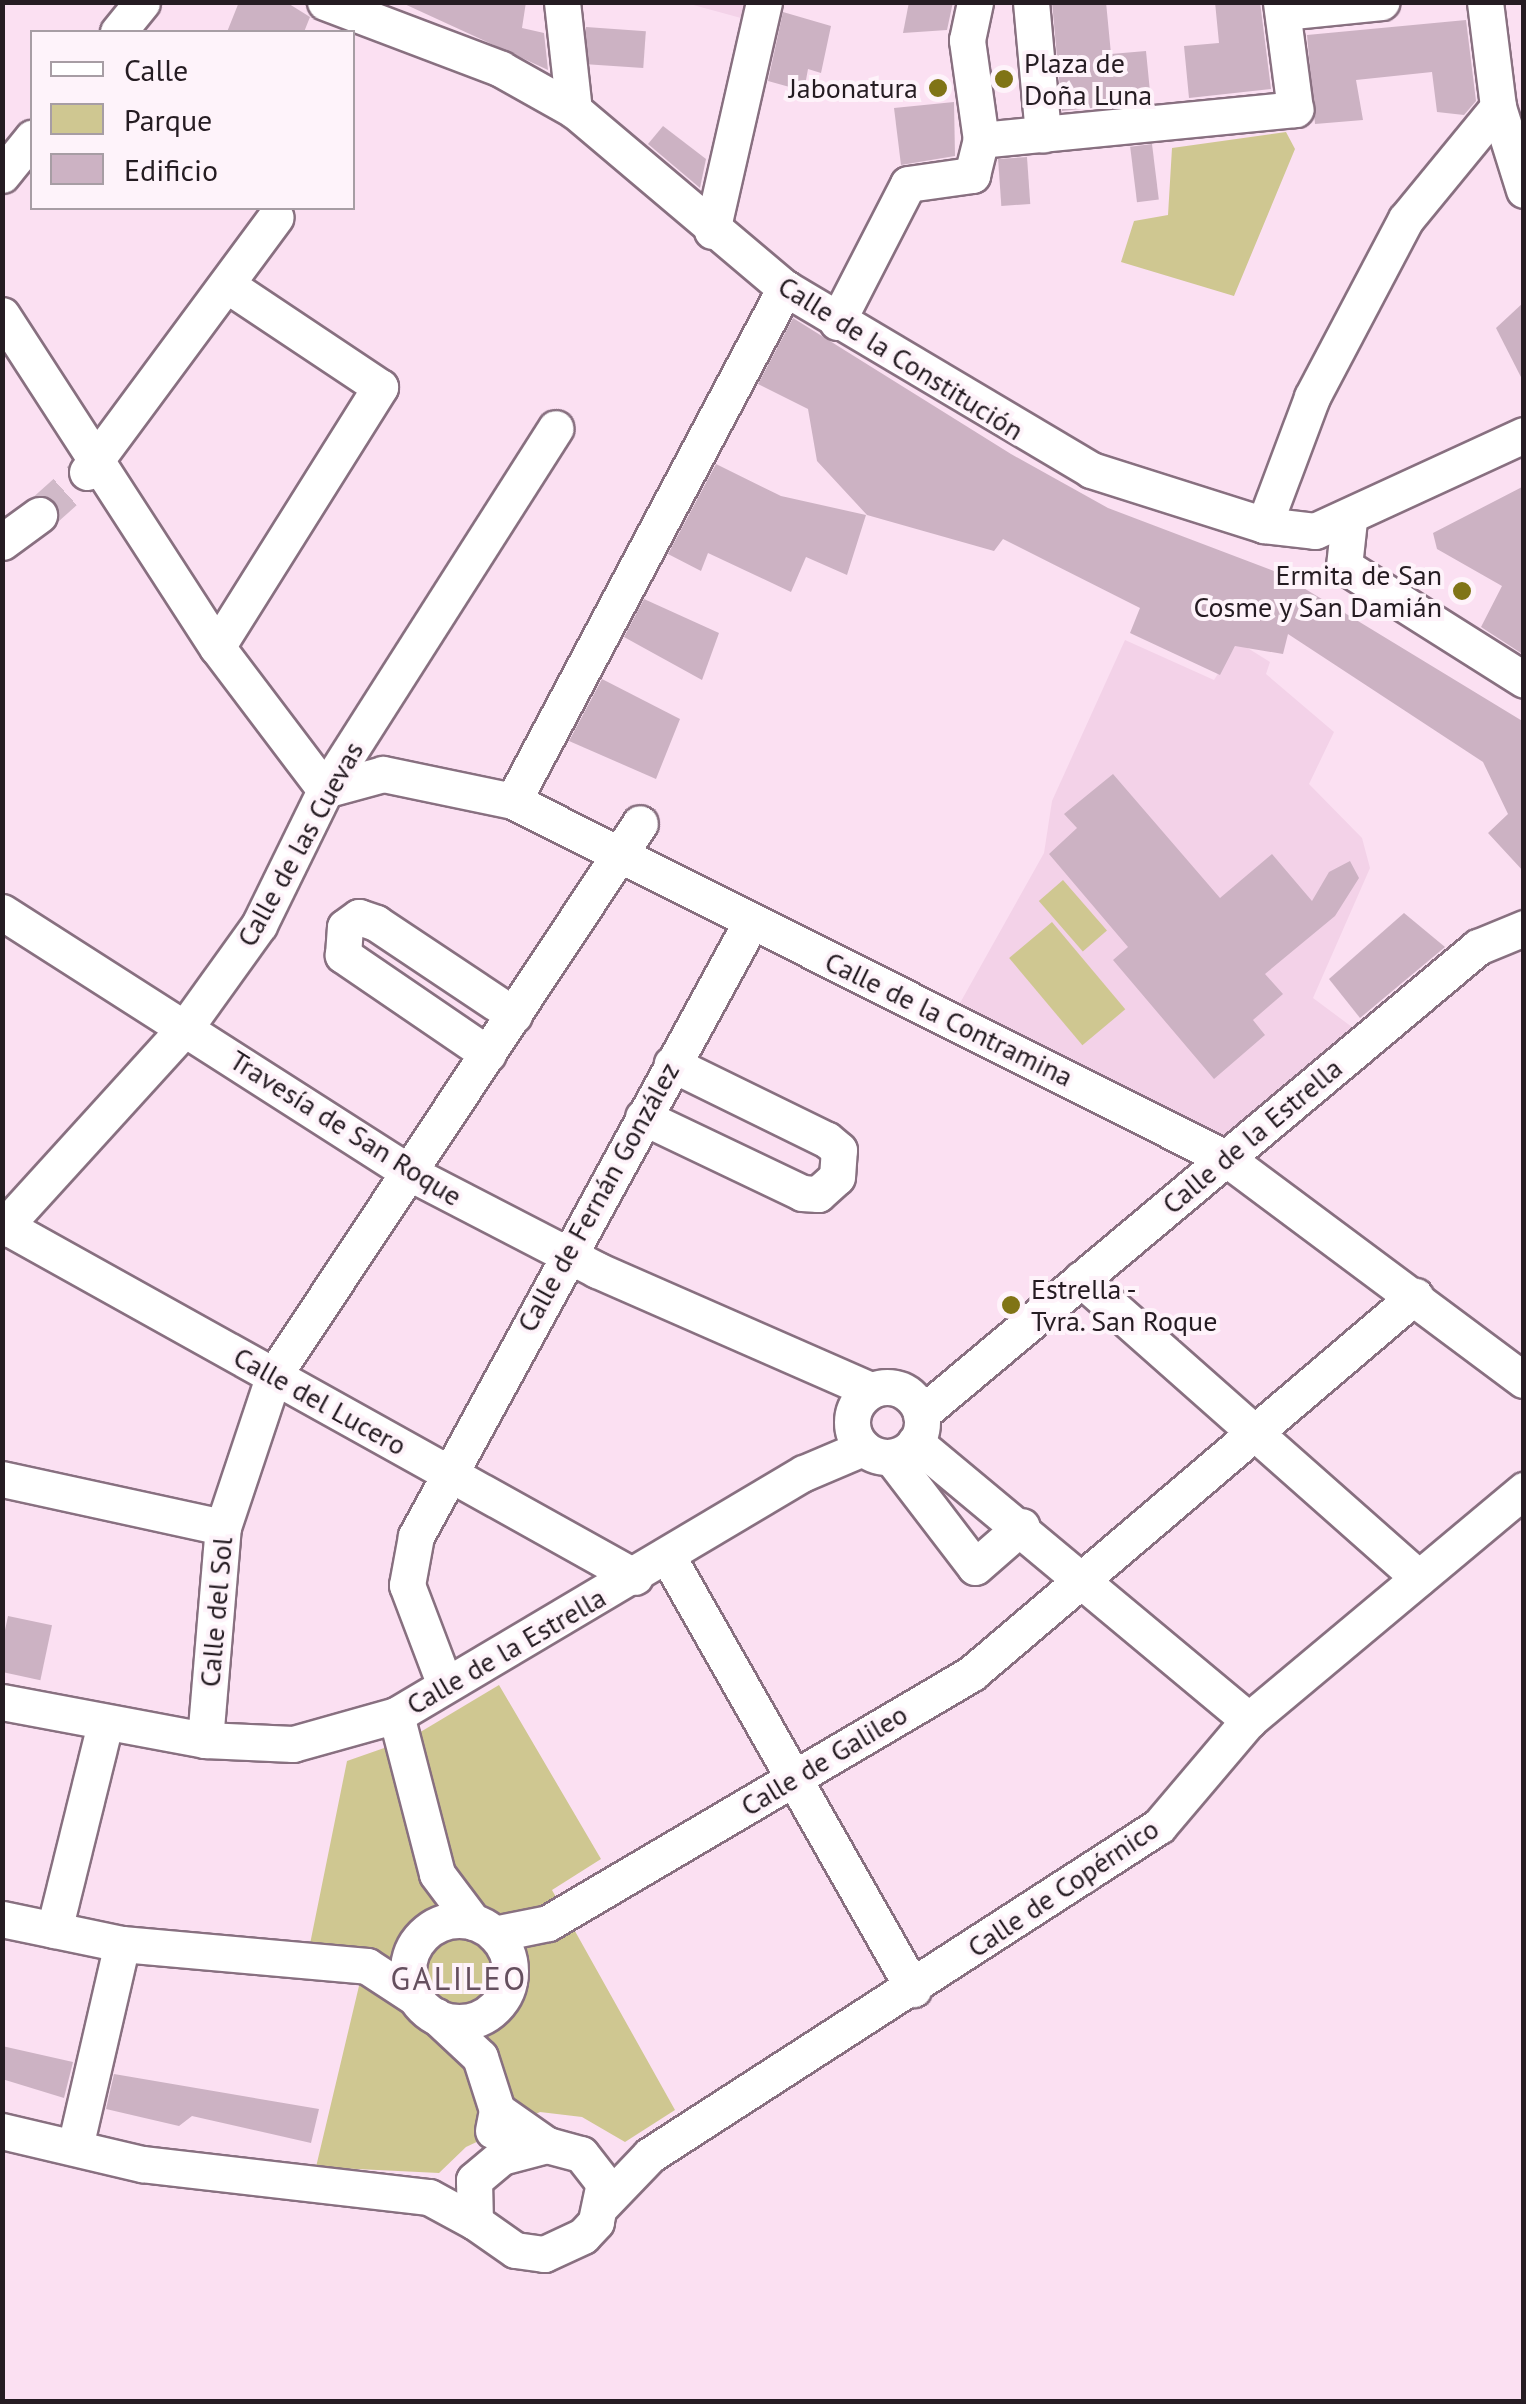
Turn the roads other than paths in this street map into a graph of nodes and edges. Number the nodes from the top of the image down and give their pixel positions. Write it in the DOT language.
graph roads {
  1 [pos="142,2"];
  2 [pos="325,2"];
  3 [pos="562,2"];
  4 [pos="764,2"];
  5 [pos="976,2"];
  6 [pos="1031,2"];
  7 [pos="1382,2"];
  8 [pos="1485,2"];
  9 [pos="1282,7"];
  10 [pos="120,30"];
  11 [pos="1498,108"];
  12 [pos="574,110"];
  13 [pos="1042,134"];
  14 [pos="981,140"];
  15 [pos="1516,140"];
  16 [pos="30,141"];
  17 [pos="2,176"];
  18 [pos="1524,190"];
  19 [pos="276,217"];
  20 [pos="712,231"];
  21 [pos="227,285"];
  22 [pos="785,288"];
  23 [pos="2,316"];
  24 [pos="838,322"];
  25 [pos="556,428"];
  26 [pos="1524,435"];
  27 [pos="94,466"];
  28 [pos="40,516"];
  29 [pos="1349,520"];
  30 [pos="1264,525"];
  31 [pos="2,542"];
  32 [pos="217,647"];
  33 [pos="1524,680"];
  34 [pos="325,790"];
  35 [pos="513,802"];
  36 [pos="640,823"];
  37 [pos="618,855"];
  38 [pos="2,912"];
  39 [pos="750,922"];
  40 [pos="1524,928"];
  41 [pos="514,1015"];
  42 [pos="185,1028"];
  43 [pos="488,1054"];
  44 [pos="672,1064"];
  45 [pos="642,1117"];
  46 [pos="1226,1159"];
  47 [pos="410,1173"];
  48 [pos="4,1228"];
  49 [pos="567,1254"];
  50 [pos="1080,1279"];
  51 [pos="1414,1296"];
  52 [pos="274,1375"];
  53 [pos="1524,1380"];
  54 [pos="884,1422"];
  55 [pos="1250,1430"];
  56 [pos="446,1472"];
  57 [pos="2,1478"];
  58 [pos="1524,1490"];
  59 [pos="1022,1526"];
  60 [pos="223,1527"];
  61 [pos="668,1557"];
  62 [pos="1083,1574"];
  63 [pos="635,1577"];
  64 [pos="1419,1578"];
  65 [pos="445,1684"];
  66 [pos="2,1702"];
  67 [pos="396,1715"];
  68 [pos="1249,1720"];
  69 [pos="105,1724"];
  70 [pos="204,1740"];
  71 [pos="790,1780"];
  72 [pos="437,1874"];
  73 [pos="2,1920"];
  74 [pos="548,1924"];
  75 [pos="483,1928"];
  76 [pos="54,1930"];
  77 [pos="421,1937"];
  78 [pos="122,1944"];
  79 [pos="367,1966"];
  80 [pos="913,1990"];
  81 [pos="503,1994"];
  82 [pos="426,2007"];
  83 [pos="480,2057"];
  84 [pos="497,2110"];
  85 [pos="2,2131"];
  86 [pos="547,2145"];
  87 [pos="75,2147"];
  88 [pos="582,2154"];
  89 [pos="650,2155"];
  90 [pos="480,2172"];
  91 [pos="430,2197"];
  92 [pos="603,2204"];
  93 [pos="475,2222"];
  1 -- 10 [label="street"];
  2 -- 12 [label="street, Calle de la Constitución"];
  3 -- 12 [label="street"];
  4 -- 20 [label="street"];
  5 -- 14 [label="street"];
  6 -- 13 [label="street"];
  7 -- 9 [label="street"];
  8 -- 11 [label="street"];
  9 -- 13 [label="street"];
  11 -- 15 [label="street"];
  11 -- 30 [label="street"];
  12 -- 20 [label="street, Calle de la Constitución"];
  13 -- 14 [label="street"];
  14 -- 24 [label="street"];
  15 -- 18 [label="street"];
  16 -- 17 [label="street"];
  19 -- 21 [label="street"];
  20 -- 22 [label="street, Calle de la Constitución"];
  21 -- 27 [label="street"];
  21 -- 32 [label="street"];
  22 -- 24 [label="street, Calle de la Constitución"];
  22 -- 35 [label="street"];
  23 -- 27 [label="street"];
  24 -- 30 [label="street, Calle de la Constitución"];
  25 -- 34 [label="street, Calle de las Cuevas"];
  26 -- 29 [label="street, Calle de la Constitución"];
  27 -- 32 [label="street"];
  28 -- 31 [label="street"];
  29 -- 30 [label="street, Calle de la Constitución"];
  29 -- 33 [label="street"];
  32 -- 34 [label="street"];
  34 -- 35 [label="street, Calle de la Contramina"];
  34 -- 42 [label="street, Calle de las Cuevas"];
  35 -- 37 [label="street, Calle de la Contramina"];
  36 -- 37 [label="street, Calle del Sol"];
  37 -- 39 [label="street, Calle de la Contramina"];
  37 -- 41 [label="street, Calle del Sol"];
  38 -- 42 [label="street, Travesía de San Roque"];
  39 -- 44 [label="street, Calle de Fernán González"];
  39 -- 46 [label="street, Calle de la Contramina"];
  40 -- 46 [label="street, Calle de la Estrella"];
  41 -- 43 [label="street, Calle del Sol"];
  41 -- 43 [label="street"];
  42 -- 47 [label="street, Travesía de San Roque"];
  42 -- 48 [label="street, Calle de las Cuevas"];
  43 -- 47 [label="street, Calle del Sol"];
  44 -- 45 [label="street, Calle de Fernán González"];
  44 -- 45 [label="street"];
  45 -- 49 [label="street, Calle de Fernán González"];
  46 -- 50 [label="street, Calle de la Estrella"];
  46 -- 51 [label="street, Calle de la Contramina"];
  47 -- 49 [label="street, Travesía de San Roque"];
  47 -- 52 [label="street, Calle del Sol"];
  48 -- 52 [label="street, Calle del Lucero"];
  49 -- 54 [label="street, Travesía de San Roque"];
  49 -- 56 [label="street, Calle de Fernán González"];
  50 -- 54 [label="street, Calle de la Estrella"];
  50 -- 55 [label="street"];
  51 -- 53 [label="street, Calle de la Contramina"];
  51 -- 55 [label="street, Calle de Galileo"];
  52 -- 56 [label="street, Calle del Lucero"];
  52 -- 60 [label="street, Calle del Sol"];
  54 -- 59 [label="street, Travesía de San Roque"];
  54 -- 59 [label="street"];
  54 -- 61 [label="street, Calle de la Estrella"];
  55 -- 62 [label="street, Calle de Galileo"];
  55 -- 64 [label="street"];
  56 -- 63 [label="street, Calle del Lucero"];
  56 -- 65 [label="street, Calle de Fernán González"];
  57 -- 60 [label="street"];
  58 -- 64 [label="street, Calle de Copérnico"];
  59 -- 62 [label="street, Travesía de San Roque"];
  60 -- 70 [label="street, Calle del Sol"];
  61 -- 63 [label="street, Calle de la Estrella"];
  61 -- 71 [label="street"];
  62 -- 68 [label="street, Travesía de San Roque"];
  62 -- 71 [label="street, Calle de Galileo"];
  63 -- 65 [label="street, Calle de la Estrella"];
  64 -- 68 [label="street, Calle de Copérnico"];
  65 -- 67 [label="street, Calle de la Estrella"];
  66 -- 69 [label="street, Calle de la Estrella"];
  67 -- 70 [label="street, Calle de la Estrella"];
  67 -- 72 [label="street"];
  68 -- 80 [label="street, Calle de Copérnico"];
  69 -- 70 [label="street, Calle de la Estrella"];
  69 -- 76 [label="street"];
  71 -- 74 [label="street, Calle de Galileo"];
  71 -- 80 [label="street"];
  72 -- 75 [label="street"];
  72 -- 77 [label="street"];
  73 -- 76 [label="street"];
  74 -- 75 [label="street, Calle de Galileo"];
  74 -- 81 [label="street, Calle de Galileo"];
  75 -- 77 [label="street"];
  75 -- 81 [label="street"];
  76 -- 78 [label="street"];
  77 -- 79 [label="street"];
  77 -- 82 [label="street"];
  78 -- 79 [label="street"];
  78 -- 87 [label="street"];
  79 -- 82 [label="street"];
  80 -- 89 [label="street, Calle de Copérnico"];
  81 -- 82 [label="street"];
  81 -- 83 [label="street, Calle de Galileo"];
  82 -- 83 [label="street"];
  83 -- 84 [label="street"];
  84 -- 86 [label="street"];
  84 -- 90 [label="street"];
  85 -- 87 [label="street"];
  86 -- 88 [label="street"];
  86 -- 90 [label="street"];
  87 -- 91 [label="street"];
  88 -- 89 [label="street"];
  88 -- 92 [label="street"];
  89 -- 92 [label="street, Calle de Copérnico"];
  90 -- 91 [label="street"];
  90 -- 93 [label="street"];
  91 -- 93 [label="street"];
  92 -- 93 [label="street"];
}
